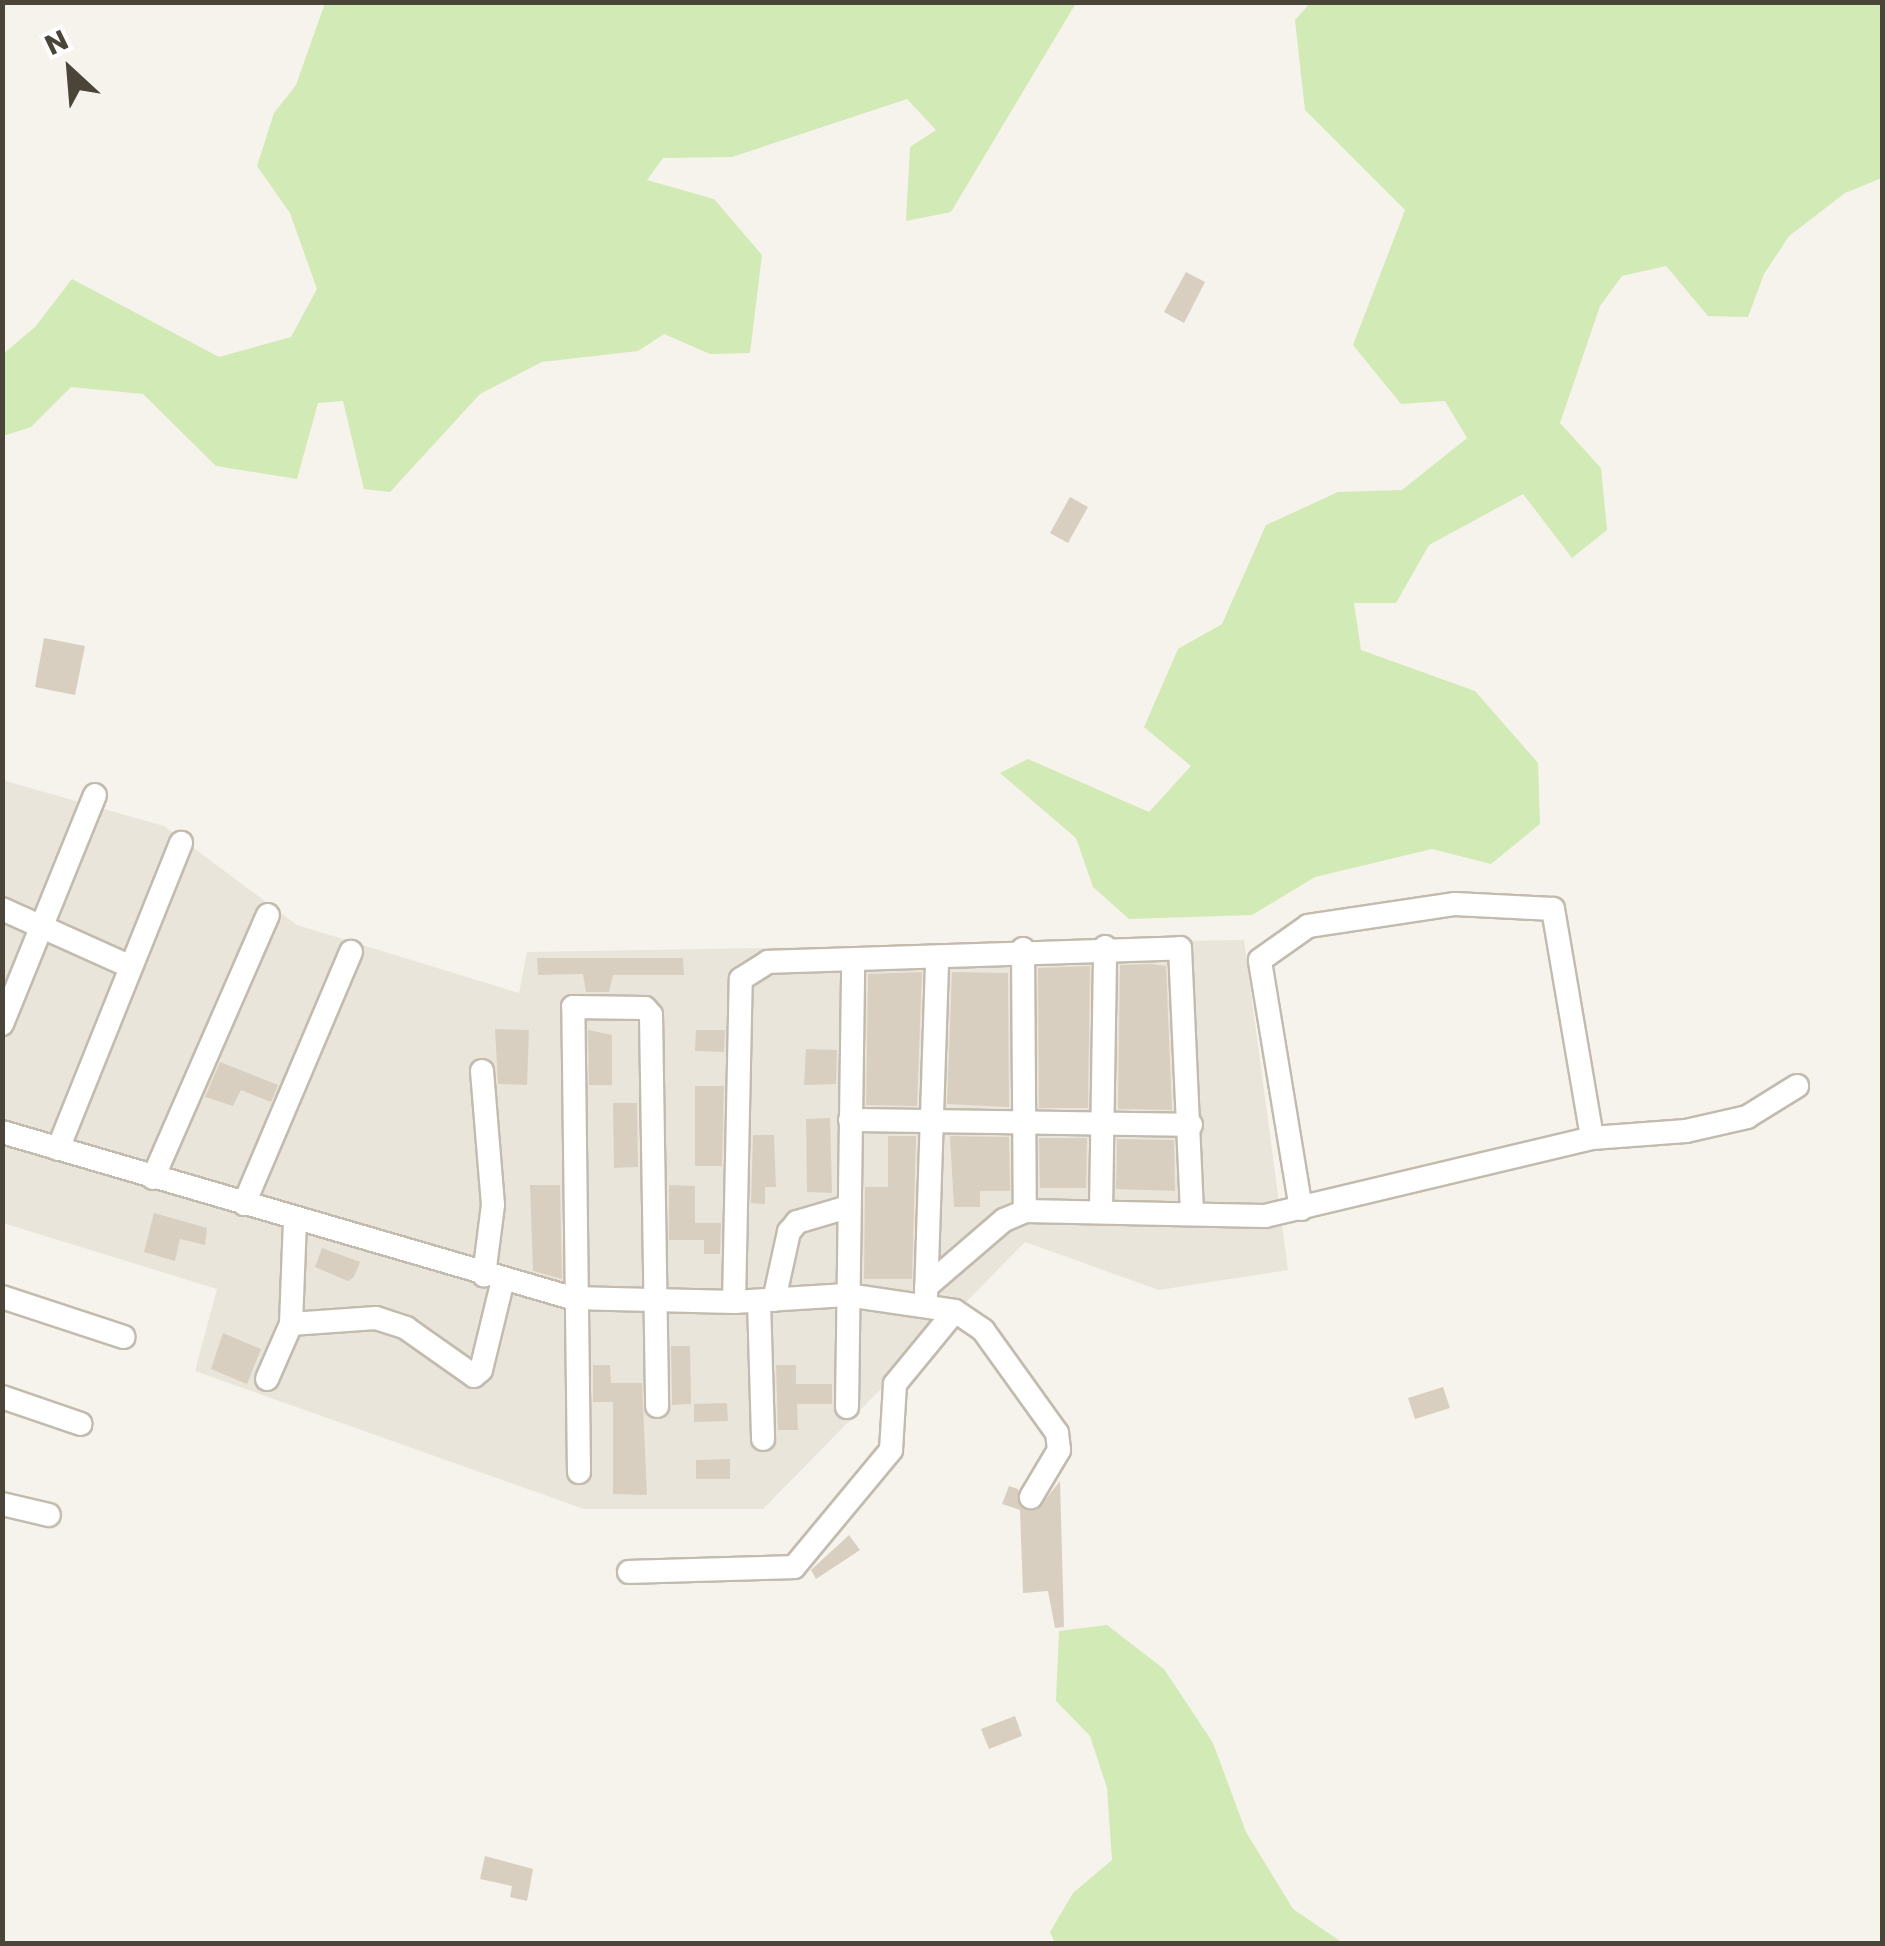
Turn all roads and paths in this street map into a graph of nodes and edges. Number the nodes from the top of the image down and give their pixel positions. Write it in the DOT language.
graph roads {
  1 [pos="95,796"];
  2 [pos="181,844"];
  3 [pos="2,909"];
  4 [pos="268,915"];
  5 [pos="42,925"];
  6 [pos="1104,947"];
  7 [pos="1024,949"];
  8 [pos="350,952"];
  9 [pos="937,958"];
  10 [pos="852,960"];
  11 [pos="131,966"];
  12 [pos="2,1024"];
  13 [pos="482,1071"];
  14 [pos="1797,1086"];
  15 [pos="850,1120"];
  16 [pos="934,1122"];
  17 [pos="1102,1124"];
  18 [pos="1025,1125"];
  19 [pos="1191,1125"];
  20 [pos="2,1132"];
  21 [pos="1592,1138"];
  22 [pos="58,1149"];
  23 [pos="153,1178"];
  24 [pos="244,1204"];
  25 [pos="848,1206"];
  26 [pos="1301,1209"];
  27 [pos="1025,1211"];
  28 [pos="1100,1212"];
  29 [pos="1192,1214"];
  30 [pos="295,1220"];
  31 [pos="494,1278"];
  32 [pos="847,1294"];
  33 [pos="926,1296"];
  34 [pos="2,1297"];
  35 [pos="657,1297"];
  36 [pos="572,1298"];
  37 [pos="767,1301"];
  38 [pos="734,1302"];
  39 [pos="954,1312"];
  40 [pos="291,1324"];
  41 [pos="124,1337"];
  42 [pos="267,1379"];
  43 [pos="2,1397"];
  44 [pos="657,1406"];
  45 [pos="848,1407"];
  46 [pos="81,1424"];
  47 [pos="763,1439"];
  48 [pos="578,1472"];
  49 [pos="1031,1497"];
  50 [pos="2,1504"];
  51 [pos="49,1515"];
  52 [pos="629,1572"];
  1 -- 5 [label="street"];
  2 -- 11 [label="street"];
  3 -- 5 [label="street"];
  4 -- 23 [label="street"];
  5 -- 11 [label="street"];
  5 -- 12 [label="street"];
  6 -- 7 [label="street"];
  6 -- 17 [label="street"];
  6 -- 19 [label="street"];
  7 -- 9 [label="street"];
  7 -- 18 [label="street"];
  8 -- 24 [label="street"];
  9 -- 10 [label="street"];
  9 -- 16 [label="street"];
  10 -- 15 [label="street"];
  10 -- 38 [label="street"];
  11 -- 22 [label="street"];
  13 -- 31 [label="street"];
  14 -- 21 [label="street"];
  15 -- 16 [label="street"];
  15 -- 25 [label="street"];
  16 -- 18 [label="street"];
  16 -- 33 [label="street"];
  17 -- 18 [label="street"];
  17 -- 19 [label="street"];
  17 -- 28 [label="street"];
  18 -- 27 [label="street"];
  19 -- 29 [label="street"];
  20 -- 22 [label="street"];
  21 -- 26 [label="street"];
  21 -- 26 [label="street"];
  22 -- 23 [label="street"];
  23 -- 24 [label="street"];
  24 -- 30 [label="street"];
  25 -- 32 [label="street"];
  25 -- 37 [label="street"];
  26 -- 29 [label="street"];
  27 -- 28 [label="street"];
  27 -- 33 [label="street"];
  28 -- 29 [label="street"];
  30 -- 31 [label="street"];
  30 -- 40 [label="street"];
  31 -- 36 [label="street"];
  31 -- 40 [label="street"];
  32 -- 33 [label="street"];
  32 -- 37 [label="street"];
  32 -- 45 [label="street"];
  33 -- 39 [label="street"];
  34 -- 41 [label="street"];
  35 -- 36 [label="street"];
  35 -- 36 [label="street"];
  35 -- 38 [label="street"];
  35 -- 44 [label="street"];
  36 -- 48 [label="street"];
  37 -- 38 [label="street"];
  37 -- 47 [label="street"];
  39 -- 49 [label="street"];
  39 -- 52 [label="street"];
  40 -- 42 [label="street"];
  43 -- 46 [label="street"];
  50 -- 51 [label="street"];
}
